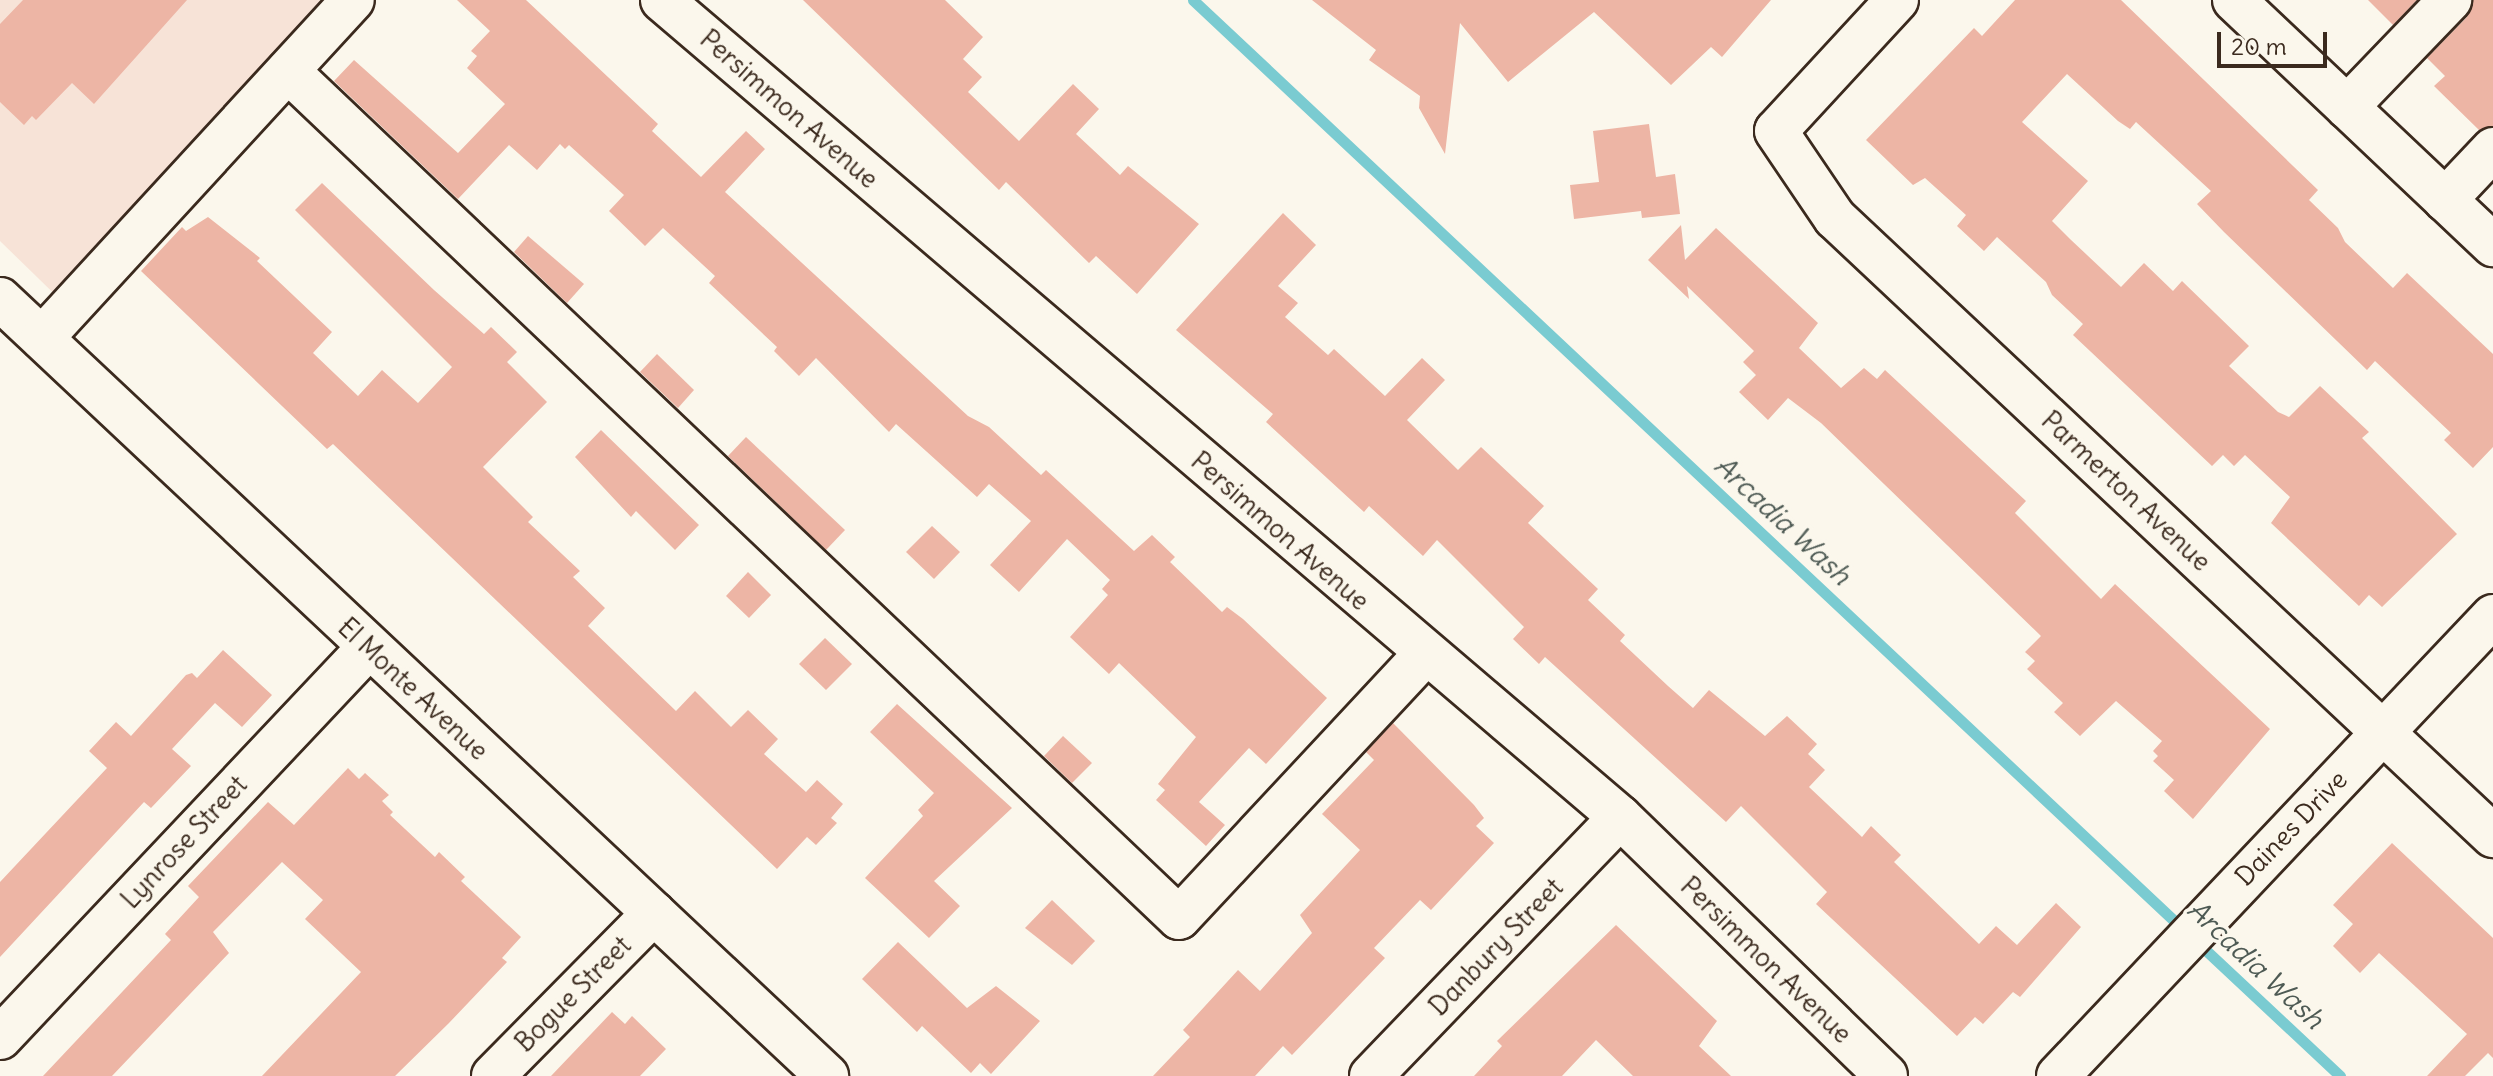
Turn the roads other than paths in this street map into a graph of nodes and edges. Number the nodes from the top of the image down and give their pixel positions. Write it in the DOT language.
graph roads {
  1 [pos="353,0"];
  2 [pos="662,0"];
  3 [pos="1897,0"];
  4 [pos="2450,0"];
  5 [pos="2240,2"];
  6 [pos="288,71"];
  7 [pos="2347,107"];
  8 [pos="2493,149"];
  9 [pos="2445,200"];
  10 [pos="2493,245"];
  11 [pos="0,299"];
  12 [pos="42,338"];
  13 [pos="2493,616"];
  14 [pos="368,648"];
  15 [pos="1424,655"];
  16 [pos="2383,733"];
  17 [pos="1620,817"];
  18 [pos="2493,836"];
  19 [pos="654,913"];
  20 [pos="0,1038"];
  21 [pos="493,1076"];
  22 [pos="827,1076"];
  23 [pos="1371,1076"];
  24 [pos="1886,1076"];
  25 [pos="2058,1076"];
  1 -- 6 [label="street"];
  2 -- 15 [label="street, Persimmon Avenue"];
  3 -- 16 [label="street, Parmerton Avenue"];
  4 -- 7 [label="street"];
  5 -- 7 [label="street"];
  6 -- 12 [label="street"];
  6 -- 15 [label="street"];
  7 -- 9 [label="street"];
  8 -- 9 [label="street"];
  9 -- 10 [label="street"];
  11 -- 12 [label="street, El Monte Avenue"];
  12 -- 14 [label="street, El Monte Avenue"];
  13 -- 16 [label="street, Daines Drive"];
  14 -- 19 [label="street, El Monte Avenue"];
  14 -- 20 [label="street, Lynrose Street"];
  15 -- 17 [label="street, Persimmon Avenue"];
  16 -- 18 [label="street, Parmerton Avenue"];
  16 -- 25 [label="street, Daines Drive"];
  17 -- 23 [label="street, Danbury Street"];
  17 -- 24 [label="street, Persimmon Avenue"];
  19 -- 21 [label="street, Bogue Street"];
  19 -- 22 [label="street, El Monte Avenue"];
}
